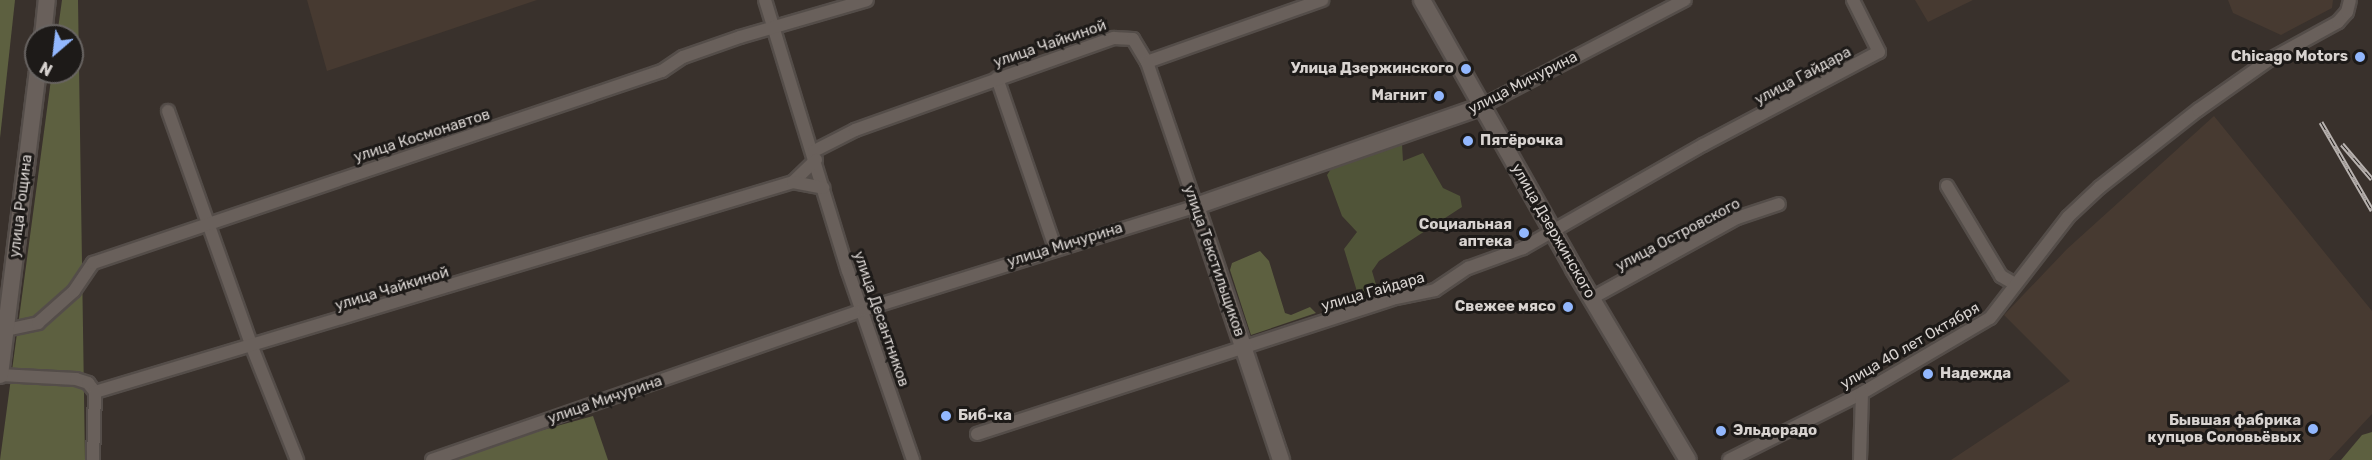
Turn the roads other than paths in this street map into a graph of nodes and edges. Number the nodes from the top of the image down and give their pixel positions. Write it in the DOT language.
graph roads {
  1 [pos="47,0"];
  2 [pos="765,0"];
  3 [pos="867,0"];
  4 [pos="1322,0"];
  5 [pos="1422,0"];
  6 [pos="1685,0"];
  7 [pos="1853,0"];
  8 [pos="2350,0"];
  9 [pos="44,24"];
  10 [pos="773,29"];
  11 [pos="1147,62"];
  12 [pos="997,78"];
  13 [pos="37,84"];
  14 [pos="1480,107"];
  15 [pos="168,111"];
  16 [pos="815,155"];
  17 [pos="793,182"];
  18 [pos="1947,186"];
  19 [pos="823,188"];
  20 [pos="1779,204"];
  21 [pos="1196,206"];
  22 [pos="209,225"];
  23 [pos="1552,231"];
  24 [pos="1055,247"];
  25 [pos="2015,284"];
  26 [pos="1592,298"];
  27 [pos="863,310"];
  28 [pos="6,330"];
  29 [pos="252,347"];
  30 [pos="1244,348"];
  31 [pos="0,375"];
  32 [pos="95,392"];
  33 [pos="1862,393"];
  34 [pos="978,434"];
  35 [pos="93,460"];
  36 [pos="297,460"];
  37 [pos="432,460"];
  38 [pos="912,460"];
  39 [pos="1281,460"];
  40 [pos="1688,460"];
  41 [pos="1729,460"];
  42 [pos="1860,460"];
  1 -- 9 [label="street"];
  2 -- 10 [label="street"];
  3 -- 10 [label="street, улица Космонавтов"];
  4 -- 11 [label="street"];
  5 -- 14 [label="street, улица Дзержинского"];
  6 -- 14 [label="street, улица Мичурина"];
  7 -- 23 [label="street, улица Гайдара"];
  8 -- 25 [label="street, улица 40 лет Октября"];
  10 -- 16 [label="street"];
  10 -- 22 [label="street, улица Космонавтов"];
  11 -- 12 [label="street, улица Чайкиной"];
  11 -- 21 [label="street, улица Текстильщиков"];
  12 -- 16 [label="street, улица Чайкиной"];
  12 -- 24 [label="street"];
  13 -- 28 [label="street, улица Рощина"];
  14 -- 21 [label="street, улица Мичурина"];
  14 -- 23 [label="street, улица Дзержинского"];
  15 -- 22 [label="street"];
  16 -- 17 [label="street, улица Чайкиной"];
  16 -- 19 [label="street, улица Десантников"];
  17 -- 19 [label="street, улица Чайкиной"];
  17 -- 29 [label="street, улица Чайкиной"];
  18 -- 25 [label="street"];
  19 -- 27 [label="street, улица Десантников"];
  20 -- 26 [label="street, улица Островского"];
  21 -- 24 [label="street, улица Мичурина"];
  21 -- 30 [label="street, улица Текстильщиков"];
  22 -- 28 [label="street, улица Космонавтов"];
  22 -- 29 [label="street"];
  23 -- 26 [label="street, улица Дзержинского"];
  23 -- 30 [label="street, улица Гайдара"];
  24 -- 27 [label="street, улица Мичурина"];
  25 -- 33 [label="street, улица 40 лет Октября"];
  26 -- 40 [label="street, улица Дзержинского"];
  27 -- 37 [label="street, улица Мичурина"];
  27 -- 38 [label="street, улица Десантников"];
  28 -- 31 [label="street, улица Рощина"];
  29 -- 32 [label="street, улица Чайкиной"];
  29 -- 36 [label="street"];
  30 -- 34 [label="street, улица Гайдара"];
  30 -- 39 [label="street, улица Текстильщиков"];
  31 -- 32 [label="street"];
  32 -- 35 [label="street"];
  33 -- 41 [label="street, улица 40 лет Октября"];
  33 -- 42 [label="street"];
}
